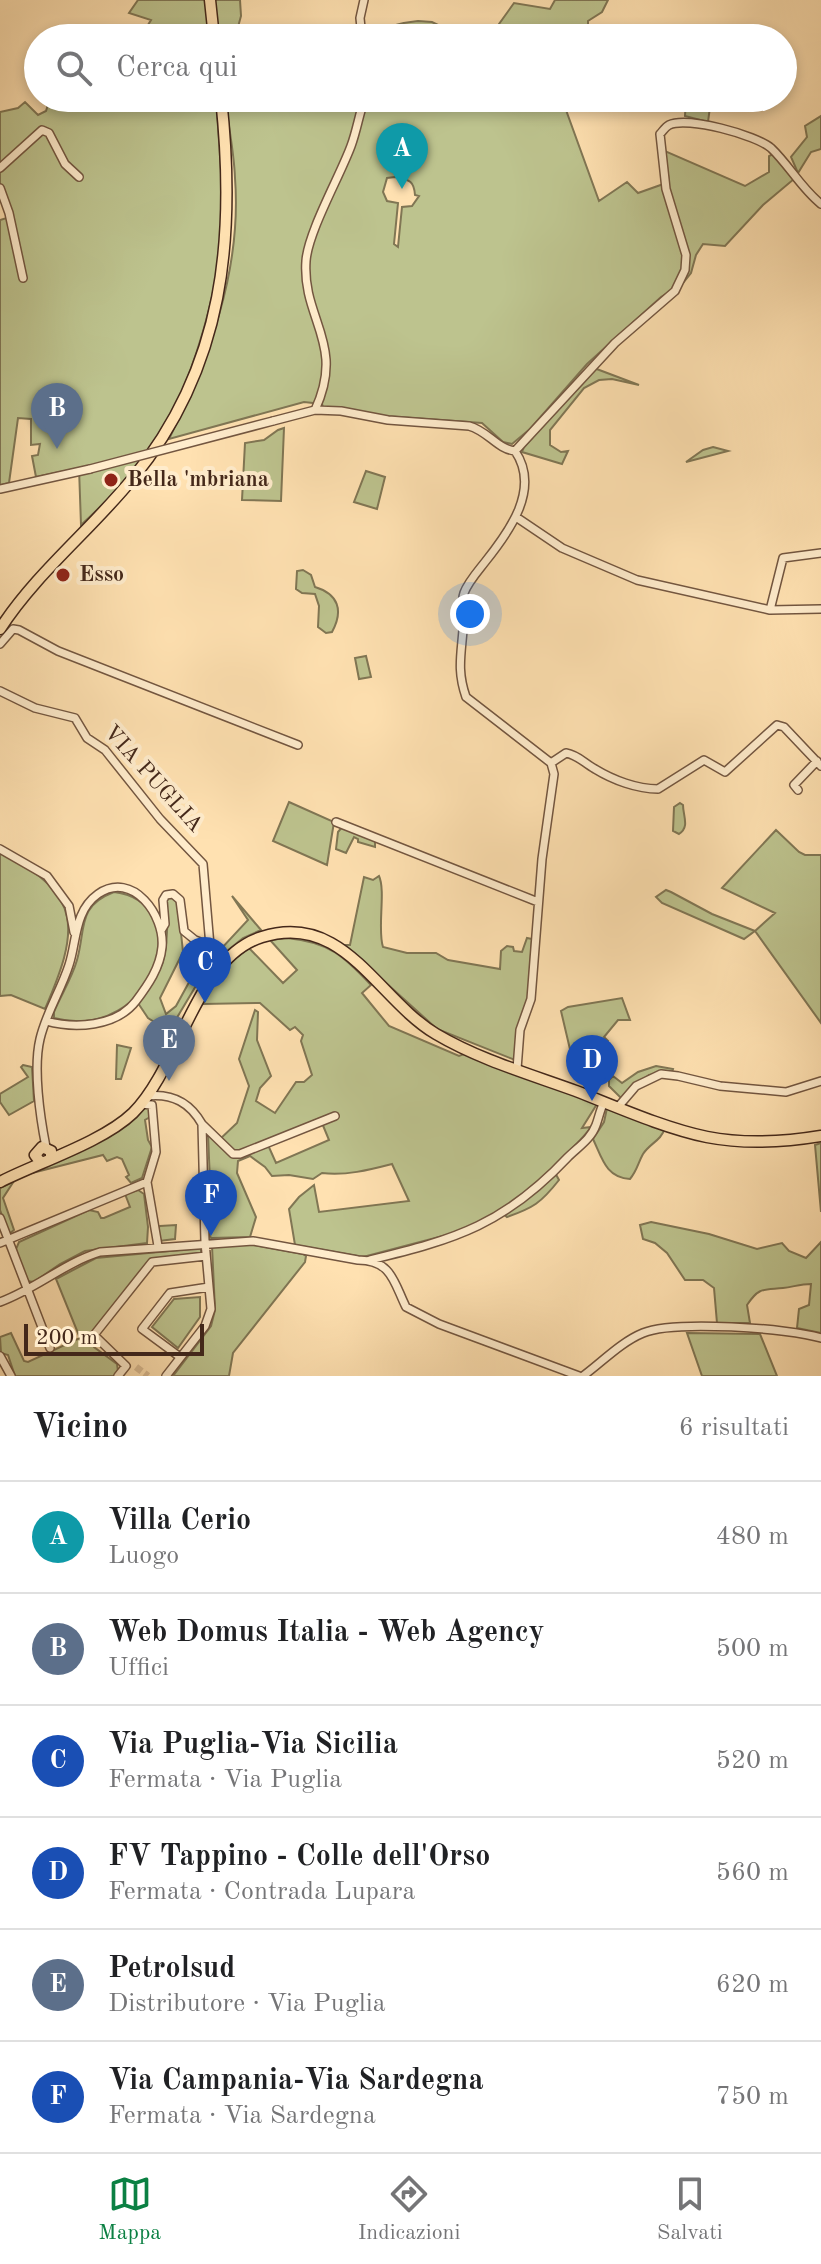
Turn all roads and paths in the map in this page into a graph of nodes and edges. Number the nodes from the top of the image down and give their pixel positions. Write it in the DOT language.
graph roads {
  1 [pos="210,0"];
  2 [pos="364,0"];
  3 [pos="213,24"];
  4 [pos="361,24"];
  5 [pos="222,112"];
  6 [pos="360,112"];
  7 [pos="0,168"];
  8 [pos="79,177"];
  9 [pos="0,188"];
  10 [pos="821,204"];
  11 [pos="23,278"];
  12 [pos="315,410"];
  13 [pos="515,451"];
  14 [pos="0,489"];
  15 [pos="516,517"];
  16 [pos="821,553"];
  17 [pos="821,609"];
  18 [pos="770,610"];
  19 [pos="0,629"];
  20 [pos="0,644"];
  21 [pos="0,691"];
  22 [pos="298,745"];
  23 [pos="551,763"];
  24 [pos="819,764"];
  25 [pos="798,790"];
  26 [pos="336,822"];
  27 [pos="0,849"];
  28 [pos="538,902"];
  29 [pos="162,929"];
  30 [pos="74,934"];
  31 [pos="210,946"];
  32 [pos="220,964"];
  33 [pos="196,1006"];
  34 [pos="46,1021"];
  35 [pos="517,1069"];
  36 [pos="155,1081"];
  37 [pos="821,1081"];
  38 [pos="162,1097"];
  39 [pos="604,1102"];
  40 [pos="139,1103"];
  41 [pos="618,1107"];
  42 [pos="335,1116"];
  43 [pos="202,1124"];
  44 [pos="821,1136"];
  45 [pos="44,1154"];
  46 [pos="0,1182"];
  47 [pos="147,1182"];
  48 [pos="0,1218"];
  49 [pos="4,1242"];
  50 [pos="205,1242"];
  51 [pos="158,1246"];
  52 [pos="206,1256"];
  53 [pos="370,1260"];
  54 [pos="209,1287"];
  55 [pos="27,1291"];
  56 [pos="0,1302"];
  57 [pos="821,1338"];
  58 [pos="50,1348"];
  59 [pos="0,1356"];
  60 [pos="180,1357"];
  61 [pos="126,1366"];
  62 [pos="136,1367"];
  63 [pos="11,1376"];
  64 [pos="118,1376"];
  65 [pos="166,1376"];
  66 [pos="581,1376"];
  1 -- 3 [label="main road"];
  2 -- 4 [label="street"];
  5 -- 19 [label="main road"];
  6 -- 12 [label="street"];
  7 -- 8 [label="street"];
  9 -- 11 [label="street"];
  10 -- 13 [label="street"];
  12 -- 13 [label="street"];
  12 -- 14 [label="street, bridge"];
  13 -- 15 [label="street"];
  15 -- 18 [label="street"];
  15 -- 23 [label="street"];
  16 -- 18 [label="street"];
  17 -- 18 [label="street"];
  20 -- 22 [label="street"];
  21 -- 31 [label="street, VIA PUGLIA"];
  23 -- 24 [label="street"];
  23 -- 28 [label="street"];
  24 -- 25 [label="street"];
  26 -- 28 [label="street"];
  27 -- 30 [label="street"];
  28 -- 35 [label="street"];
  29 -- 30 [label="street"];
  29 -- 31 [label="street, VIA PUGLIA"];
  29 -- 34 [label="street"];
  30 -- 34 [label="street"];
  31 -- 32 [label="street, VIA PUGLIA"];
  32 -- 33 [label="main road"];
  32 -- 35 [label="main road"];
  33 -- 36 [label="main road"];
  33 -- 40 [label="main road"];
  34 -- 45 [label="street"];
  35 -- 39 [label="main road"];
  36 -- 38 [label="street"];
  36 -- 40 [label="main road"];
  37 -- 41 [label="street"];
  38 -- 40 [label="street"];
  38 -- 43 [label="street"];
  39 -- 41 [label="main road"];
  39 -- 53 [label="street"];
  40 -- 45 [label="main road"];
  40 -- 47 [label="street"];
  41 -- 44 [label="main road"];
  42 -- 43 [label="street"];
  43 -- 50 [label="street"];
  45 -- 46 [label="main road"];
  47 -- 49 [label="street"];
  47 -- 51 [label="street"];
  48 -- 49 [label="street"];
  49 -- 55 [label="street"];
  50 -- 51 [label="street"];
  50 -- 52 [label="street"];
  50 -- 53 [label="street"];
  51 -- 55 [label="street"];
  52 -- 54 [label="street"];
  52 -- 61 [label="street"];
  53 -- 66 [label="street"];
  54 -- 60 [label="street"];
  54 -- 60 [label="street"];
  55 -- 56 [label="street"];
  55 -- 58 [label="street"];
  57 -- 66 [label="street"];
  59 -- 63 [label="street"];
  60 -- 65 [label="street"];
  61 -- 62 [label="street"];
  61 -- 64 [label="street"];
}
